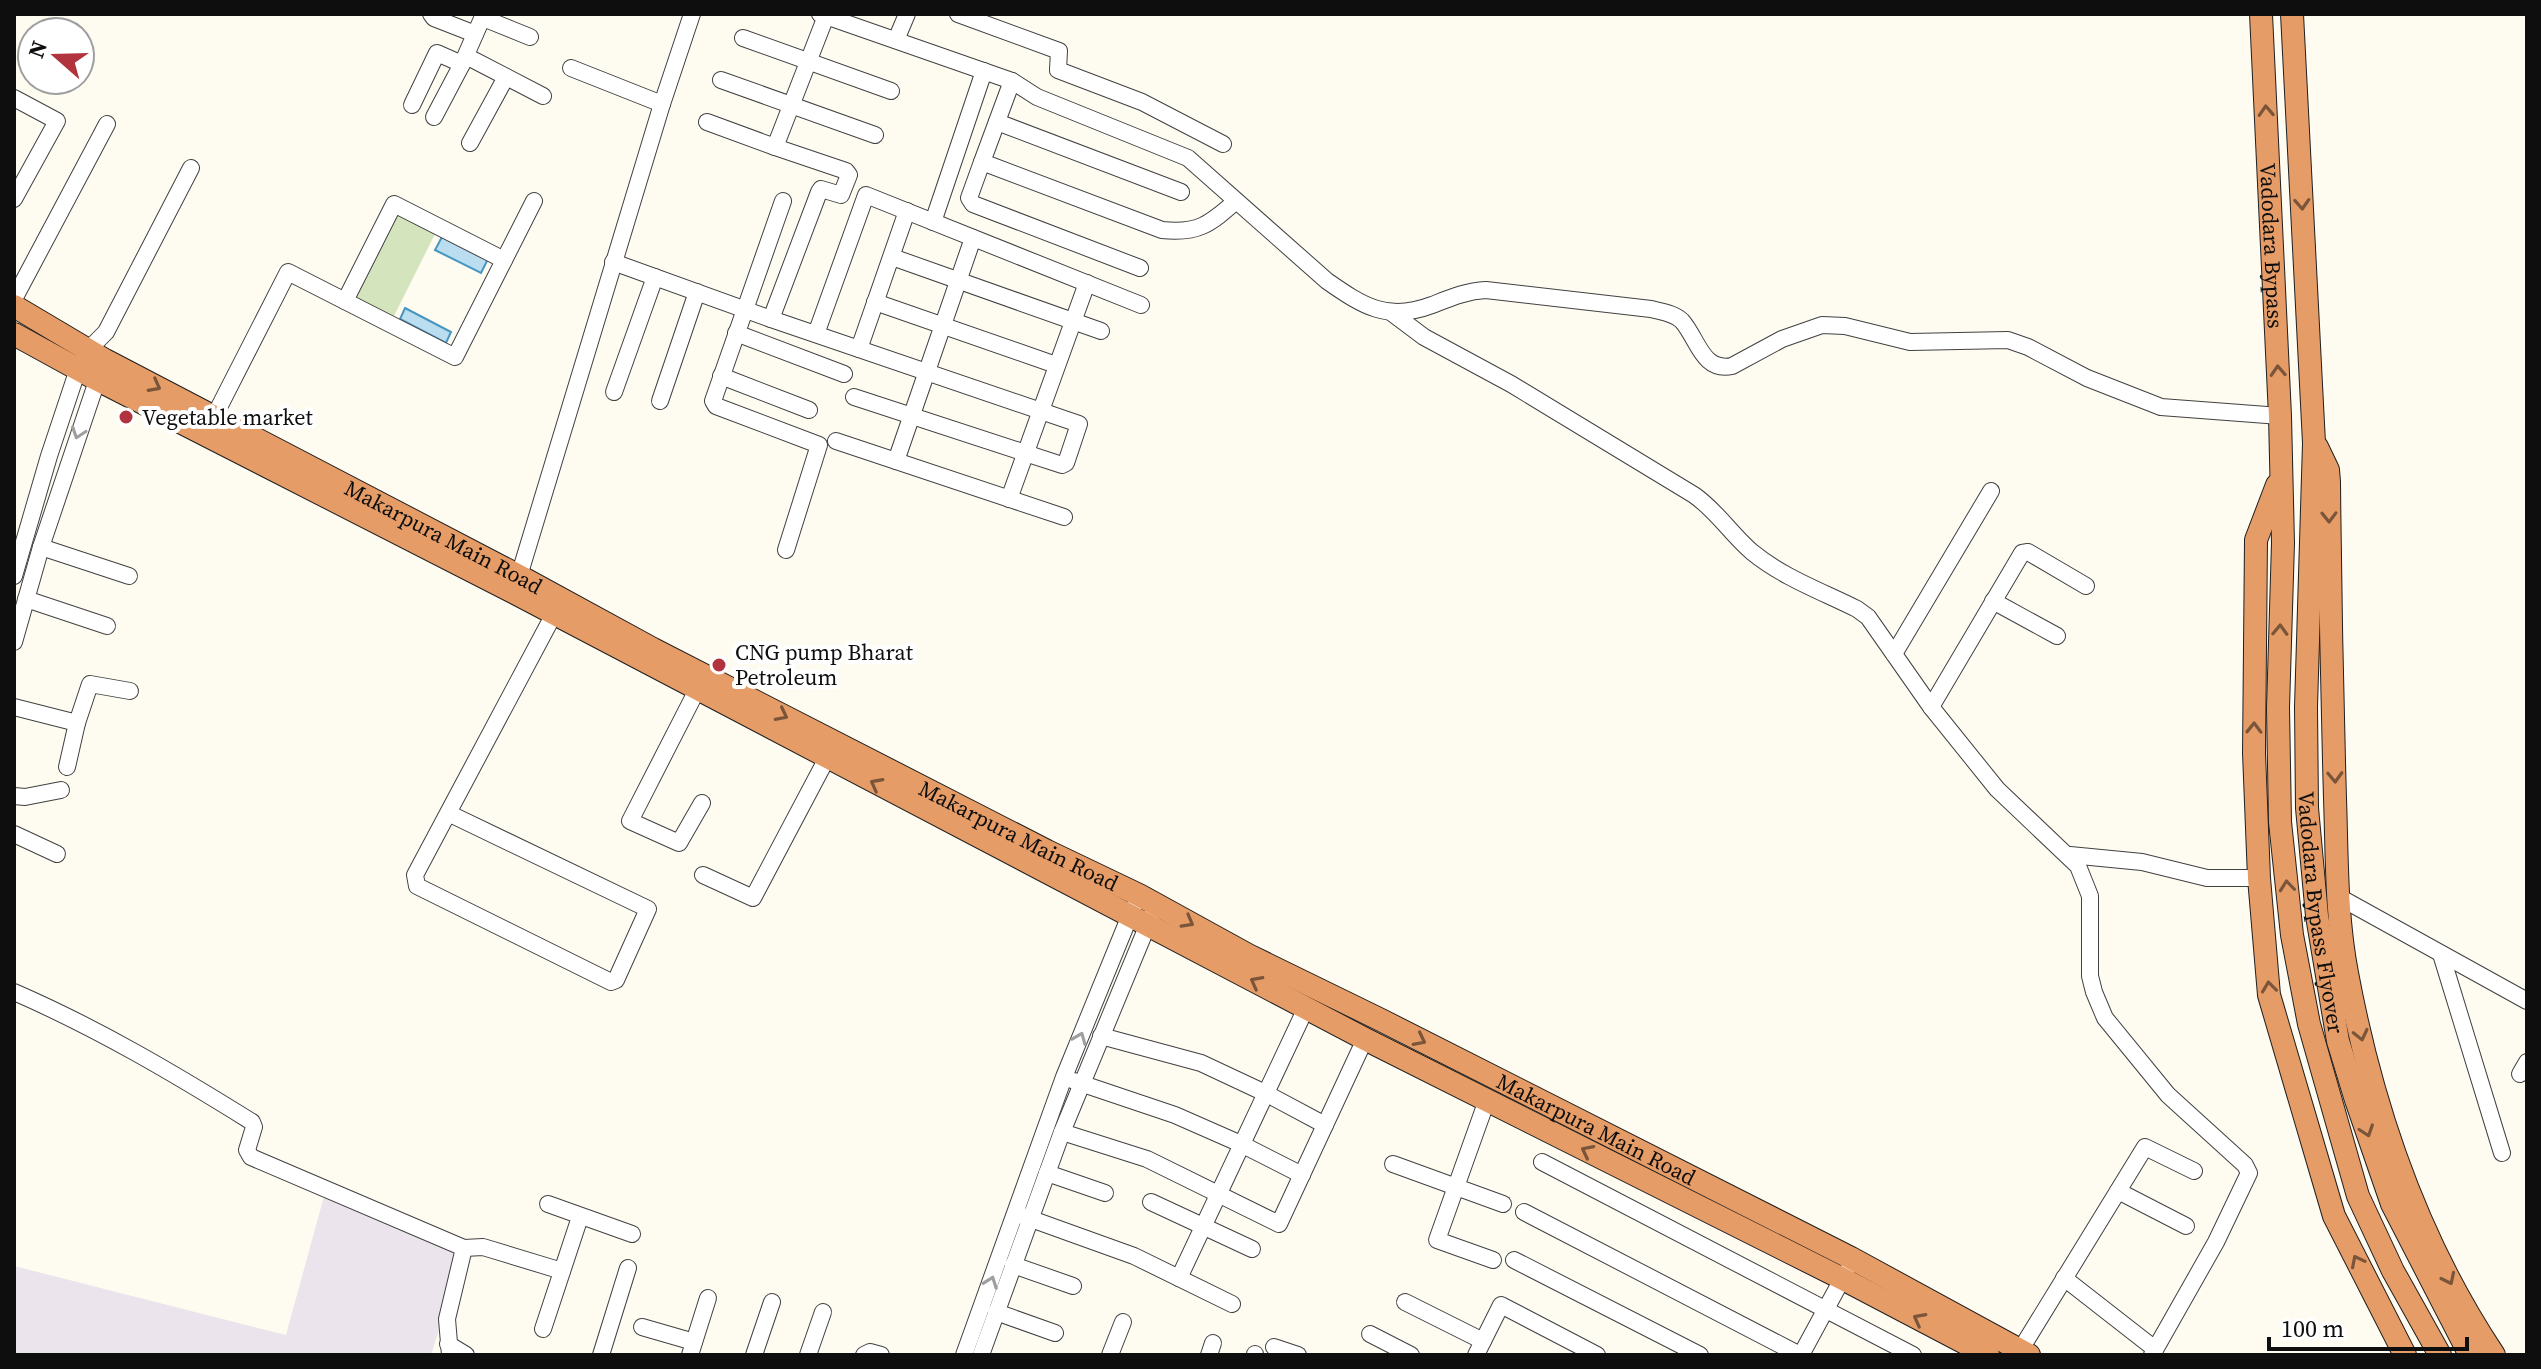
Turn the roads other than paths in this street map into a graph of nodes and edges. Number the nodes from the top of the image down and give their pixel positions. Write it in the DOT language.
graph roads {
  1 [pos="431,14"];
  2 [pos="692,14"];
  3 [pos="907,14"];
  4 [pos="958,14"];
  5 [pos="2261,14"];
  6 [pos="2292,14"];
  7 [pos="823,15"];
  8 [pos="483,16"];
  9 [pos="991,20"];
  10 [pos="475,34"];
  11 [pos="530,37"];
  12 [pos="743,38"];
  13 [pos="896,40"];
  14 [pos="464,60"];
  15 [pos="808,61"];
  16 [pos="571,68"];
  17 [pos="984,71"];
  18 [pos="506,77"];
  19 [pos="721,80"];
  20 [pos="1012,81"];
  21 [pos="891,91"];
  22 [pos="543,96"];
  23 [pos="14,98"];
  24 [pos="662,104"];
  25 [pos="412,105"];
  26 [pos="791,105"];
  27 [pos="434,117"];
  28 [pos="707,122"];
  29 [pos="997,122"];
  30 [pos="107,124"];
  31 [pos="875,135"];
  32 [pos="470,143"];
  33 [pos="1223,144"];
  34 [pos="775,147"];
  35 [pos="982,162"];
  36 [pos="191,168"];
  37 [pos="1181,192"];
  38 [pos="14,199"];
  39 [pos="534,201"];
  40 [pos="783,201"];
  41 [pos="1236,201"];
  42 [pos="907,211"];
  43 [pos="933,222"];
  44 [pos="973,238"];
  45 [pos="892,257"];
  46 [pos="504,260"];
  47 [pos="613,262"];
  48 [pos="1140,268"];
  49 [pos="655,277"];
  50 [pos="958,280"];
  51 [pos="1087,283"];
  52 [pos="697,292"];
  53 [pos="14,299"];
  54 [pos="345,301"];
  55 [pos="875,302"];
  56 [pos="1141,305"];
  57 [pos="14,306"];
  58 [pos="745,309"];
  59 [pos="1392,313"];
  60 [pos="771,319"];
  61 [pos="1074,320"];
  62 [pos="942,325"];
  63 [pos="1101,331"];
  64 [pos="736,333"];
  65 [pos="14,334"];
  66 [pos="816,334"];
  67 [pos="859,349"];
  68 [pos="92,364"];
  69 [pos="1056,365"];
  70 [pos="926,371"];
  71 [pos="844,374"];
  72 [pos="721,376"];
  73 [pos="614,392"];
  74 [pos="854,397"];
  75 [pos="660,401"];
  76 [pos="1041,409"];
  77 [pos="809,410"];
  78 [pos="911,416"];
  79 [pos="2280,416"];
  80 [pos="214,417"];
  81 [pos="836,441"];
  82 [pos="2314,443"];
  83 [pos="1026,453"];
  84 [pos="896,461"];
  85 [pos="2281,477"];
  86 [pos="1991,491"];
  87 [pos="1009,499"];
  88 [pos="1064,517"];
  89 [pos="41,547"];
  90 [pos="786,550"];
  91 [pos="14,576"];
  92 [pos="129,576"];
  93 [pos="516,584"];
  94 [pos="2086,586"];
  95 [pos="26,599"];
  96 [pos="1993,601"];
  97 [pos="554,614"];
  98 [pos="107,626"];
  99 [pos="2057,636"];
  100 [pos="14,642"];
  101 [pos="1894,654"];
  102 [pos="697,690"];
  103 [pos="130,691"];
  104 [pos="14,707"];
  105 [pos="1931,707"];
  106 [pos="77,723"];
  107 [pos="827,758"];
  108 [pos="67,767"];
  109 [pos="61,790"];
  110 [pos="14,796"];
  111 [pos="702,803"];
  112 [pos="448,813"];
  113 [pos="14,834"];
  114 [pos="57,854"];
  115 [pos="2070,855"];
  116 [pos="703,875"];
  117 [pos="2259,878"];
  118 [pos="2339,897"];
  119 [pos="1148,900"];
  120 [pos="1138,921"];
  121 [pos="2441,954"];
  122 [pos="14,992"];
  123 [pos="2527,1001"];
  124 [pos="1306,1008"];
  125 [pos="1101,1036"];
  126 [pos="1365,1039"];
  127 [pos="1064,1077"];
  128 [pos="1082,1083"];
  129 [pos="1265,1093"];
  130 [pos="1487,1100"];
  131 [pos="1325,1125"];
  132 [pos="1062,1132"];
  133 [pos="1241,1144"];
  134 [pos="2502,1153"];
  135 [pos="1542,1162"];
  136 [pos="1393,1164"];
  137 [pos="2194,1171"];
  138 [pos="1047,1173"];
  139 [pos="1302,1175"];
  140 [pos="1456,1187"];
  141 [pos="2118,1191"];
  142 [pos="1105,1193"];
  143 [pos="1217,1194"];
  144 [pos="1151,1202"];
  145 [pos="548,1204"];
  146 [pos="1503,1204"];
  147 [pos="1524,1212"];
  148 [pos="1023,1216"];
  149 [pos="580,1217"];
  150 [pos="1202,1226"];
  151 [pos="2186,1226"];
  152 [pos="632,1234"];
  153 [pos="464,1248"];
  154 [pos="1252,1249"];
  155 [pos="1493,1260"];
  156 [pos="1514,1260"];
  157 [pos="1013,1265"];
  158 [pos="628,1268"];
  159 [pos="1847,1269"];
  160 [pos="562,1271"];
  161 [pos="1179,1278"];
  162 [pos="2064,1278"];
  163 [pos="1073,1286"];
  164 [pos="708,1298"];
  165 [pos="772,1302"];
  166 [pos="1405,1302"];
  167 [pos="1232,1304"];
  168 [pos="1826,1310"];
  169 [pos="823,1312"];
  170 [pos="996,1312"];
  171 [pos="1123,1322"];
  172 [pos="642,1327"];
  173 [pos="543,1329"];
  174 [pos="1055,1333"];
  175 [pos="1370,1334"];
  176 [pos="445,1346"];
  177 [pos="1274,1347"];
  178 [pos="692,1349"];
  179 [pos="1483,1350"];
  180 [pos="2025,1352"];
  181 [pos="2153,1352"];
  182 [pos="466,1355"];
  183 [pos="601,1355"];
  184 [pos="754,1355"];
  185 [pos="808,1355"];
  186 [pos="864,1355"];
  187 [pos="881,1355"];
  188 [pos="964,1355"];
  189 [pos="981,1355"];
  190 [pos="1110,1355"];
  191 [pos="1298,1355"];
  192 [pos="1411,1355"];
  193 [pos="1597,1355"];
  194 [pos="1700,1355"];
  195 [pos="1801,1355"];
  196 [pos="1913,1355"];
  197 [pos="1988,1355"];
  198 [pos="2405,1355"];
  199 [pos="2440,1355"];
  200 [pos="2470,1355"];
  201 [pos="2494,1355"];
  1 -- 10 [label="street"];
  2 -- 24 [label="street"];
  3 -- 13 [label="street"];
  4 -- 9 [label="street"];
  79 -- 5 [label="highway, Vadodara Bypass, one-way"];
  6 -- 82 [label="highway, Vadodara Bypass, one-way"];
  7 -- 13 [label="street"];
  7 -- 15 [label="street"];
  8 -- 10 [label="street"];
  8 -- 11 [label="street"];
  9 -- 33 [label="street"];
  10 -- 14 [label="street"];
  12 -- 15 [label="street"];
  13 -- 17 [label="street"];
  14 -- 18 [label="street"];
  14 -- 25 [label="street"];
  14 -- 27 [label="street"];
  15 -- 21 [label="street"];
  15 -- 26 [label="street"];
  16 -- 24 [label="street"];
  17 -- 20 [label="street"];
  17 -- 43 [label="street"];
  18 -- 22 [label="street"];
  18 -- 32 [label="street"];
  19 -- 26 [label="street"];
  20 -- 29 [label="street"];
  20 -- 41 [label="street"];
  23 -- 38 [label="street"];
  24 -- 47 [label="street"];
  26 -- 31 [label="street"];
  26 -- 34 [label="street"];
  28 -- 34 [label="street"];
  29 -- 35 [label="street"];
  29 -- 37 [label="street"];
  30 -- 53 [label="street"];
  34 -- 60 [label="street"];
  35 -- 41 [label="street"];
  35 -- 48 [label="street"];
  36 -- 68 [label="street"];
  39 -- 46 [label="street"];
  40 -- 58 [label="street"];
  41 -- 59 [label="street"];
  42 -- 43 [label="street"];
  42 -- 45 [label="street"];
  42 -- 66 [label="street"];
  43 -- 44 [label="street"];
  44 -- 50 [label="street"];
  44 -- 51 [label="street"];
  45 -- 50 [label="street"];
  45 -- 55 [label="street"];
  46 -- 54 [label="street"];
  46 -- 54 [label="street"];
  47 -- 49 [label="street"];
  47 -- 93 [label="street"];
  49 -- 52 [label="street"];
  49 -- 73 [label="street"];
  50 -- 61 [label="street"];
  50 -- 62 [label="street"];
  51 -- 56 [label="street"];
  51 -- 61 [label="street"];
  52 -- 58 [label="street"];
  52 -- 75 [label="street"];
  54 -- 80 [label="street"];
  55 -- 62 [label="street"];
  55 -- 67 [label="street"];
  57 -- 68 [label="highway, Makarpura Main Road"];
  58 -- 60 [label="street"];
  58 -- 64 [label="street"];
  59 -- 79 [label="street"];
  59 -- 101 [label="street"];
  60 -- 66 [label="street"];
  61 -- 63 [label="street"];
  61 -- 69 [label="street"];
  62 -- 69 [label="street"];
  62 -- 70 [label="street"];
  64 -- 71 [label="street"];
  64 -- 72 [label="street"];
  65 -- 68 [label="highway, Makarpura Main Road"];
  66 -- 67 [label="street"];
  67 -- 70 [label="street"];
  68 -- 80 [label="highway, Makarpura Main Road, one-way"];
  68 -- 89 [label="street, one-way"];
  68 -- 91 [label="street"];
  68 -- 93 [label="highway, Makarpura Main Road"];
  69 -- 76 [label="street"];
  70 -- 76 [label="street"];
  70 -- 78 [label="street"];
  72 -- 77 [label="street"];
  72 -- 90 [label="street"];
  74 -- 78 [label="street"];
  76 -- 83 [label="street"];
  76 -- 83 [label="street"];
  78 -- 83 [label="street"];
  78 -- 84 [label="street"];
  79 -- 85 [label="highway, Vadodara Bypass"];
  80 -- 93 [label="highway, Makarpura Main Road"];
  81 -- 84 [label="street"];
  82 -- 118 [label="highway, one-way"];
  82 -- 200 [label="highway, Vadodara Bypass Flyover, one-way"];
  83 -- 87 [label="street"];
  84 -- 87 [label="street"];
  117 -- 85 [label="highway, one-way"];
  199 -- 85 [label="highway, Vadodara Bypass Flyover, one-way"];
  86 -- 101 [label="street"];
  87 -- 88 [label="street"];
  89 -- 92 [label="street"];
  89 -- 95 [label="street"];
  93 -- 97 [label="highway, Makarpura Main Road"];
  93 -- 119 [label="highway, Makarpura Main Road, one-way"];
  94 -- 96 [label="street"];
  95 -- 98 [label="street"];
  95 -- 100 [label="street"];
  96 -- 99 [label="street"];
  96 -- 105 [label="street"];
  97 -- 102 [label="highway, Makarpura Main Road"];
  97 -- 112 [label="street"];
  101 -- 105 [label="street"];
  102 -- 107 [label="highway, Makarpura Main Road"];
  102 -- 111 [label="street"];
  103 -- 106 [label="street"];
  104 -- 106 [label="street"];
  105 -- 115 [label="street"];
  106 -- 108 [label="street"];
  107 -- 116 [label="street"];
  120 -- 107 [label="highway, Makarpura Main Road, one-way"];
  109 -- 110 [label="street"];
  112 -- 112 [label="street"];
  113 -- 114 [label="street"];
  115 -- 117 [label="street"];
  115 -- 181 [label="street"];
  198 -- 117 [label="highway, one-way"];
  118 -- 121 [label="street"];
  118 -- 201 [label="highway, one-way"];
  119 -- 120 [label="street"];
  119 -- 159 [label="highway, Makarpura Main Road, one-way"];
  124 -- 120 [label="highway, Makarpura Main Road, one-way"];
  120 -- 125 [label="street"];
  127 -- 120 [label="street, one-way"];
  121 -- 123 [label="street"];
  121 -- 134 [label="street"];
  122 -- 153 [label="street"];
  124 -- 126 [label="highway, Makarpura Main Road"];
  124 -- 129 [label="street"];
  125 -- 128 [label="street"];
  125 -- 129 [label="street"];
  126 -- 130 [label="highway, Makarpura Main Road"];
  126 -- 131 [label="street"];
  127 -- 128 [label="street"];
  127 -- 148 [label="street"];
  128 -- 132 [label="street"];
  128 -- 133 [label="street"];
  129 -- 131 [label="street"];
  129 -- 133 [label="street"];
  130 -- 140 [label="street"];
  159 -- 130 [label="highway, Makarpura Main Road, one-way"];
  131 -- 139 [label="street"];
  132 -- 138 [label="street"];
  132 -- 143 [label="street"];
  133 -- 139 [label="street"];
  133 -- 143 [label="street"];
  135 -- 168 [label="street"];
  136 -- 140 [label="street"];
  137 -- 141 [label="street"];
  138 -- 142 [label="street"];
  138 -- 148 [label="street"];
  139 -- 143 [label="street"];
  140 -- 146 [label="street"];
  140 -- 155 [label="street"];
  141 -- 151 [label="street"];
  141 -- 162 [label="street"];
  143 -- 150 [label="street"];
  144 -- 150 [label="street"];
  145 -- 149 [label="street"];
  147 -- 195 [label="street"];
  148 -- 157 [label="street"];
  148 -- 161 [label="street"];
  188 -- 148 [label="street, one-way"];
  149 -- 152 [label="street"];
  149 -- 160 [label="street"];
  150 -- 154 [label="street"];
  150 -- 161 [label="street"];
  153 -- 160 [label="street"];
  153 -- 176 [label="street"];
  156 -- 194 [label="street"];
  157 -- 163 [label="street"];
  157 -- 170 [label="street"];
  158 -- 183 [label="street"];
  159 -- 168 [label="street"];
  159 -- 180 [label="highway, Makarpura Main Road"];
  197 -- 159 [label="highway, Makarpura Main Road, one-way"];
  160 -- 173 [label="street"];
  161 -- 167 [label="street"];
  162 -- 180 [label="street"];
  162 -- 181 [label="street"];
  164 -- 178 [label="street"];
  165 -- 184 [label="street"];
  166 -- 179 [label="street"];
  168 -- 195 [label="street"];
  168 -- 196 [label="street"];
  169 -- 185 [label="street"];
  170 -- 174 [label="street"];
  170 -- 189 [label="street"];
  171 -- 190 [label="street"];
  172 -- 178 [label="street"];
  175 -- 192 [label="street"];
  176 -- 182 [label="street"];
  177 -- 191 [label="street"];
  179 -- 193 [label="street"];
  186 -- 187 [label="street"];
}
